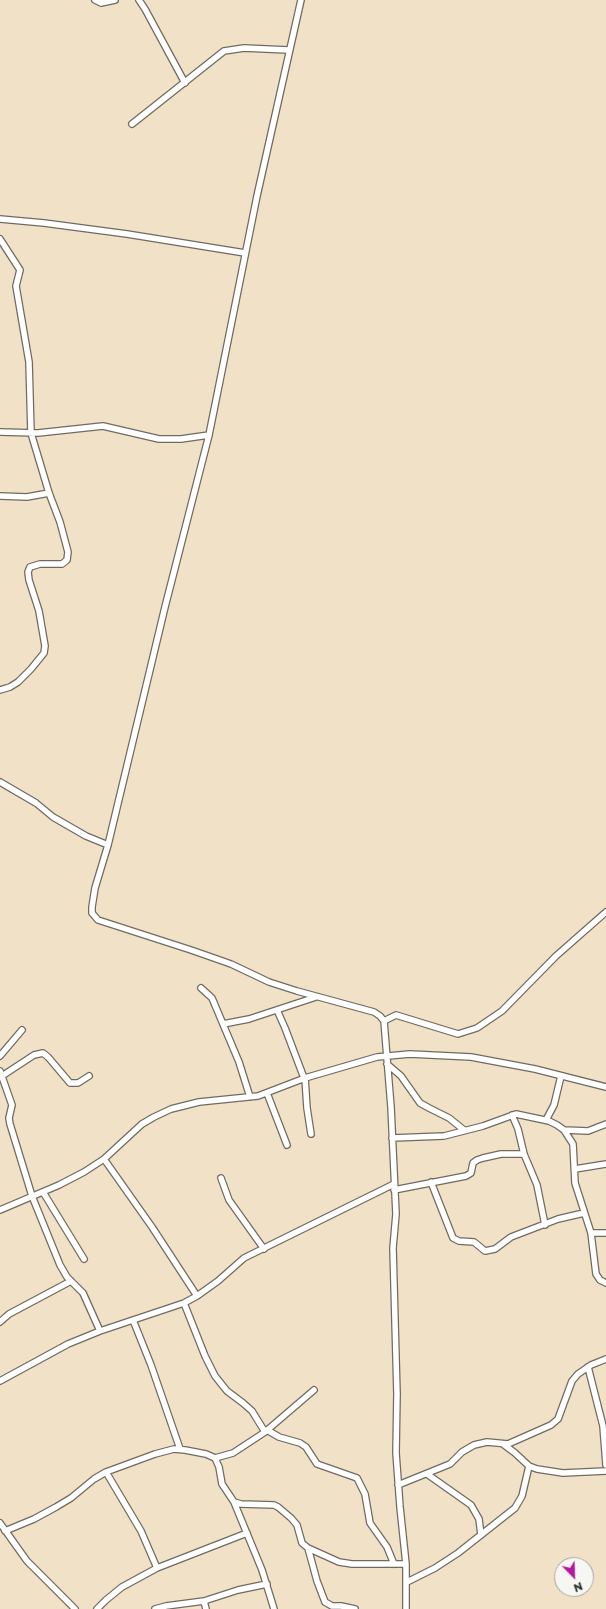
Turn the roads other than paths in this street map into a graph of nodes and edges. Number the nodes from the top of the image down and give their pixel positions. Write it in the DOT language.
graph roads {
  1 [pos="95,0"];
  2 [pos="115,0"];
  3 [pos="139,0"];
  4 [pos="300,0"];
  5 [pos="288,50"];
  6 [pos="185,83"];
  7 [pos="132,124"];
  8 [pos="0,219"];
  9 [pos="0,239"];
  10 [pos="244,253"];
  11 [pos="0,432"];
  12 [pos="31,433"];
  13 [pos="209,435"];
  14 [pos="49,493"];
  15 [pos="0,496"];
  16 [pos="0,690"];
  17 [pos="1,785"];
  18 [pos="108,845"];
  19 [pos="606,912"];
  20 [pos="201,988"];
  21 [pos="316,996"];
  22 [pos="277,1010"];
  23 [pos="384,1022"];
  24 [pos="223,1024"];
  25 [pos="22,1030"];
  26 [pos="0,1056"];
  27 [pos="386,1056"];
  28 [pos="387,1064"];
  29 [pos="1,1073"];
  30 [pos="89,1076"];
  31 [pos="561,1076"];
  32 [pos="304,1078"];
  33 [pos="606,1087"];
  34 [pos="267,1093"];
  35 [pos="250,1098"];
  36 [pos="512,1115"];
  37 [pos="546,1120"];
  38 [pos="606,1124"];
  39 [pos="464,1130"];
  40 [pos="564,1130"];
  41 [pos="311,1134"];
  42 [pos="392,1138"];
  43 [pos="287,1145"];
  44 [pos="524,1154"];
  45 [pos="104,1159"];
  46 [pos="606,1164"];
  47 [pos="575,1169"];
  48 [pos="221,1178"];
  49 [pos="431,1182"];
  50 [pos="394,1187"];
  51 [pos="43,1192"];
  52 [pos="32,1196"];
  53 [pos="0,1210"];
  54 [pos="584,1212"];
  55 [pos="545,1225"];
  56 [pos="590,1233"];
  57 [pos="606,1233"];
  58 [pos="264,1249"];
  59 [pos="84,1259"];
  60 [pos="71,1281"];
  61 [pos="606,1283"];
  62 [pos="197,1296"];
  63 [pos="184,1302"];
  64 [pos="133,1320"];
  65 [pos="0,1322"];
  66 [pos="100,1331"];
  67 [pos="606,1359"];
  68 [pos="588,1367"];
  69 [pos="0,1381"];
  70 [pos="314,1390"];
  71 [pos="599,1406"];
  72 [pos="606,1412"];
  73 [pos="266,1431"];
  74 [pos="502,1444"];
  75 [pos="180,1450"];
  76 [pos="215,1458"];
  77 [pos="606,1465"];
  78 [pos="529,1466"];
  79 [pos="606,1471"];
  80 [pos="106,1472"];
  81 [pos="427,1474"];
  82 [pos="398,1485"];
  83 [pos="234,1502"];
  84 [pos="0,1523"];
  85 [pos="5,1531"];
  86 [pos="247,1533"];
  87 [pos="481,1535"];
  88 [pos="308,1548"];
  89 [pos="394,1564"];
  90 [pos="406,1564"];
  91 [pos="157,1568"];
  92 [pos="406,1582"];
  93 [pos="267,1584"];
  94 [pos="204,1601"];
  95 [pos="75,1609"];
  96 [pos="97,1609"];
  97 [pos="155,1609"];
  98 [pos="206,1609"];
  99 [pos="274,1609"];
  100 [pos="355,1609"];
  101 [pos="406,1609"];
  1 -- 2 [label="street"];
  3 -- 6 [label="street"];
  4 -- 5 [label="street"];
  5 -- 6 [label="street"];
  5 -- 10 [label="street"];
  6 -- 7 [label="street"];
  8 -- 10 [label="street"];
  9 -- 12 [label="street"];
  10 -- 13 [label="street"];
  11 -- 12 [label="street"];
  12 -- 13 [label="street"];
  12 -- 14 [label="street"];
  13 -- 18 [label="street"];
  14 -- 15 [label="street"];
  14 -- 16 [label="street"];
  17 -- 18 [label="street"];
  18 -- 21 [label="street"];
  19 -- 23 [label="street"];
  20 -- 24 [label="street"];
  21 -- 22 [label="street"];
  21 -- 23 [label="street"];
  22 -- 24 [label="street"];
  22 -- 32 [label="street"];
  23 -- 27 [label="street"];
  24 -- 35 [label="street"];
  25 -- 26 [label="street"];
  27 -- 28 [label="street"];
  27 -- 31 [label="street"];
  27 -- 32 [label="street"];
  28 -- 39 [label="street"];
  28 -- 42 [label="street"];
  29 -- 30 [label="street"];
  29 -- 52 [label="street"];
  31 -- 33 [label="street"];
  31 -- 37 [label="street"];
  32 -- 34 [label="street"];
  32 -- 41 [label="street"];
  34 -- 35 [label="street"];
  34 -- 43 [label="street"];
  35 -- 45 [label="street"];
  36 -- 37 [label="street"];
  36 -- 39 [label="street"];
  36 -- 44 [label="street"];
  37 -- 40 [label="street"];
  38 -- 40 [label="street"];
  39 -- 42 [label="street"];
  40 -- 47 [label="street"];
  42 -- 50 [label="street"];
  44 -- 49 [label="street"];
  44 -- 55 [label="street"];
  45 -- 51 [label="street"];
  45 -- 62 [label="street"];
  46 -- 47 [label="street"];
  47 -- 54 [label="street"];
  48 -- 58 [label="street"];
  49 -- 50 [label="street"];
  49 -- 55 [label="street"];
  50 -- 58 [label="street"];
  50 -- 82 [label="street"];
  51 -- 52 [label="street"];
  51 -- 59 [label="street"];
  52 -- 53 [label="street"];
  52 -- 60 [label="street"];
  54 -- 55 [label="street"];
  54 -- 56 [label="street"];
  56 -- 57 [label="street"];
  56 -- 61 [label="street"];
  58 -- 62 [label="street"];
  60 -- 65 [label="street"];
  60 -- 66 [label="street"];
  62 -- 63 [label="street"];
  63 -- 64 [label="street"];
  63 -- 73 [label="street"];
  64 -- 66 [label="street"];
  64 -- 75 [label="street"];
  66 -- 69 [label="street"];
  67 -- 68 [label="street"];
  68 -- 71 [label="street"];
  68 -- 74 [label="street"];
  70 -- 73 [label="street"];
  71 -- 72 [label="street"];
  71 -- 77 [label="street"];
  73 -- 76 [label="street"];
  73 -- 89 [label="street"];
  74 -- 78 [label="street"];
  74 -- 81 [label="street"];
  75 -- 76 [label="street"];
  75 -- 80 [label="street"];
  76 -- 83 [label="street"];
  78 -- 79 [label="street"];
  78 -- 87 [label="street"];
  80 -- 85 [label="street"];
  80 -- 91 [label="street"];
  81 -- 82 [label="street"];
  81 -- 87 [label="street"];
  82 -- 90 [label="street"];
  83 -- 86 [label="street"];
  83 -- 88 [label="street"];
  84 -- 85 [label="street"];
  85 -- 95 [label="street"];
  86 -- 91 [label="street"];
  86 -- 93 [label="street"];
  87 -- 92 [label="street"];
  88 -- 89 [label="street"];
  88 -- 100 [label="street"];
  89 -- 90 [label="street"];
  90 -- 92 [label="street"];
  91 -- 96 [label="street"];
  92 -- 101 [label="street"];
  93 -- 94 [label="street"];
  93 -- 99 [label="street"];
  94 -- 97 [label="street"];
  94 -- 98 [label="street"];
}
